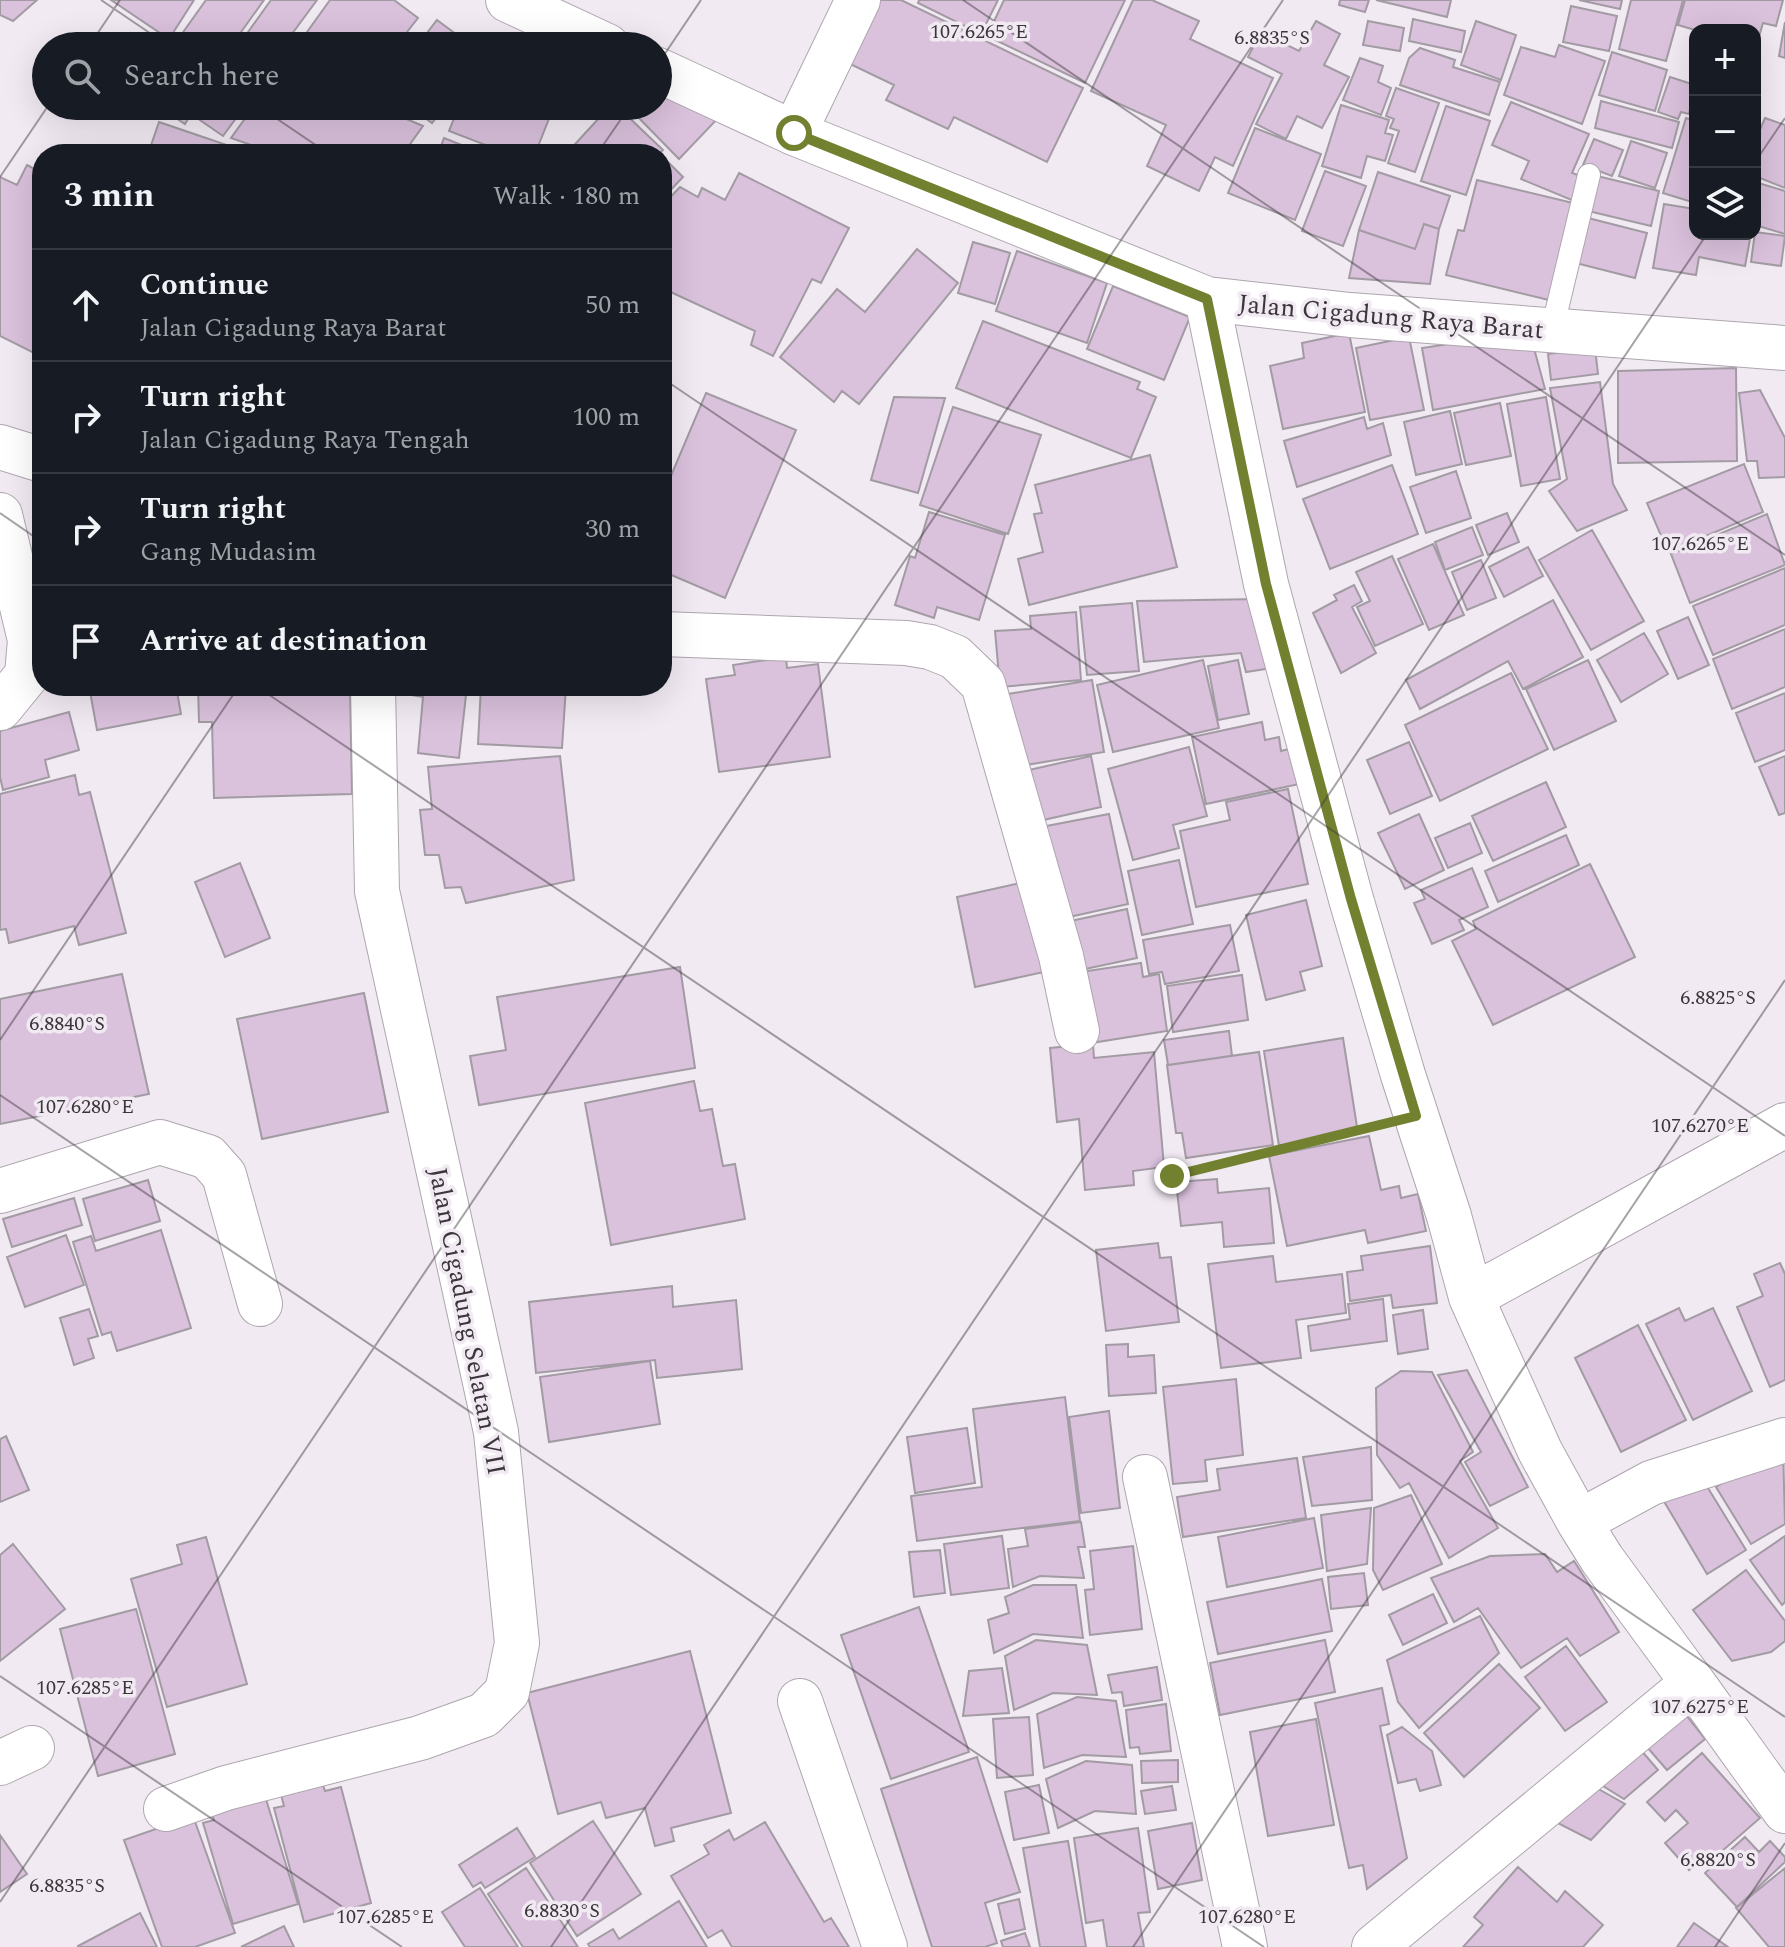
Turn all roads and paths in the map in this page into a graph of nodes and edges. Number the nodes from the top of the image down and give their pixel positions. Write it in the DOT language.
graph roads {
  1 [pos="508,0"];
  2 [pos="858,0"];
  3 [pos="577,32"];
  4 [pos="672,76"];
  5 [pos="794,133"];
  6 [pos="1589,175"];
  7 [pos="1207,299"];
  8 [pos="1552,330"];
  9 [pos="1784,349"];
  10 [pos="0,447"];
  11 [pos="32,457"];
  12 [pos="0,515"];
  13 [pos="672,634"];
  14 [pos="373,696"];
  15 [pos="0,708"];
  16 [pos="1077,1031"];
  17 [pos="1416,1116"];
  18 [pos="1785,1125"];
  19 [pos="1172,1176"];
  20 [pos="0,1191"];
  21 [pos="1471,1297"];
  22 [pos="260,1304"];
  23 [pos="1785,1440"];
  24 [pos="1145,1477"];
  25 [pos="1579,1522"];
  26 [pos="1693,1683"];
  27 [pos="800,1701"];
  28 [pos="166,1809"];
  29 [pos="1785,1811"];
  30 [pos="885,1947"];
  31 [pos="1245,1947"];
  32 [pos="1374,1947"];
  1 -- 3 [label="street"];
  2 -- 5 [label="street"];
  4 -- 5 [label="street, Jalan Cigadung Raya Barat"];
  5 -- 7 [label="street, Jalan Cigadung Raya Barat"];
  6 -- 8 [label="lane"];
  7 -- 8 [label="street, Jalan Cigadung Raya Barat"];
  7 -- 17 [label="street"];
  8 -- 9 [label="street, Jalan Cigadung Raya Barat"];
  10 -- 11 [label="street"];
  12 -- 15 [label="street"];
  13 -- 16 [label="street"];
  14 -- 28 [label="street, Jalan Cigadung Selatan VII"];
  17 -- 19 [label="path"];
  17 -- 21 [label="street"];
  18 -- 21 [label="street"];
  20 -- 22 [label="street"];
  21 -- 25 [label="street"];
  23 -- 25 [label="street"];
  24 -- 31 [label="street"];
  25 -- 26 [label="street"];
  26 -- 29 [label="street"];
  26 -- 32 [label="street"];
  27 -- 30 [label="street"];
}
